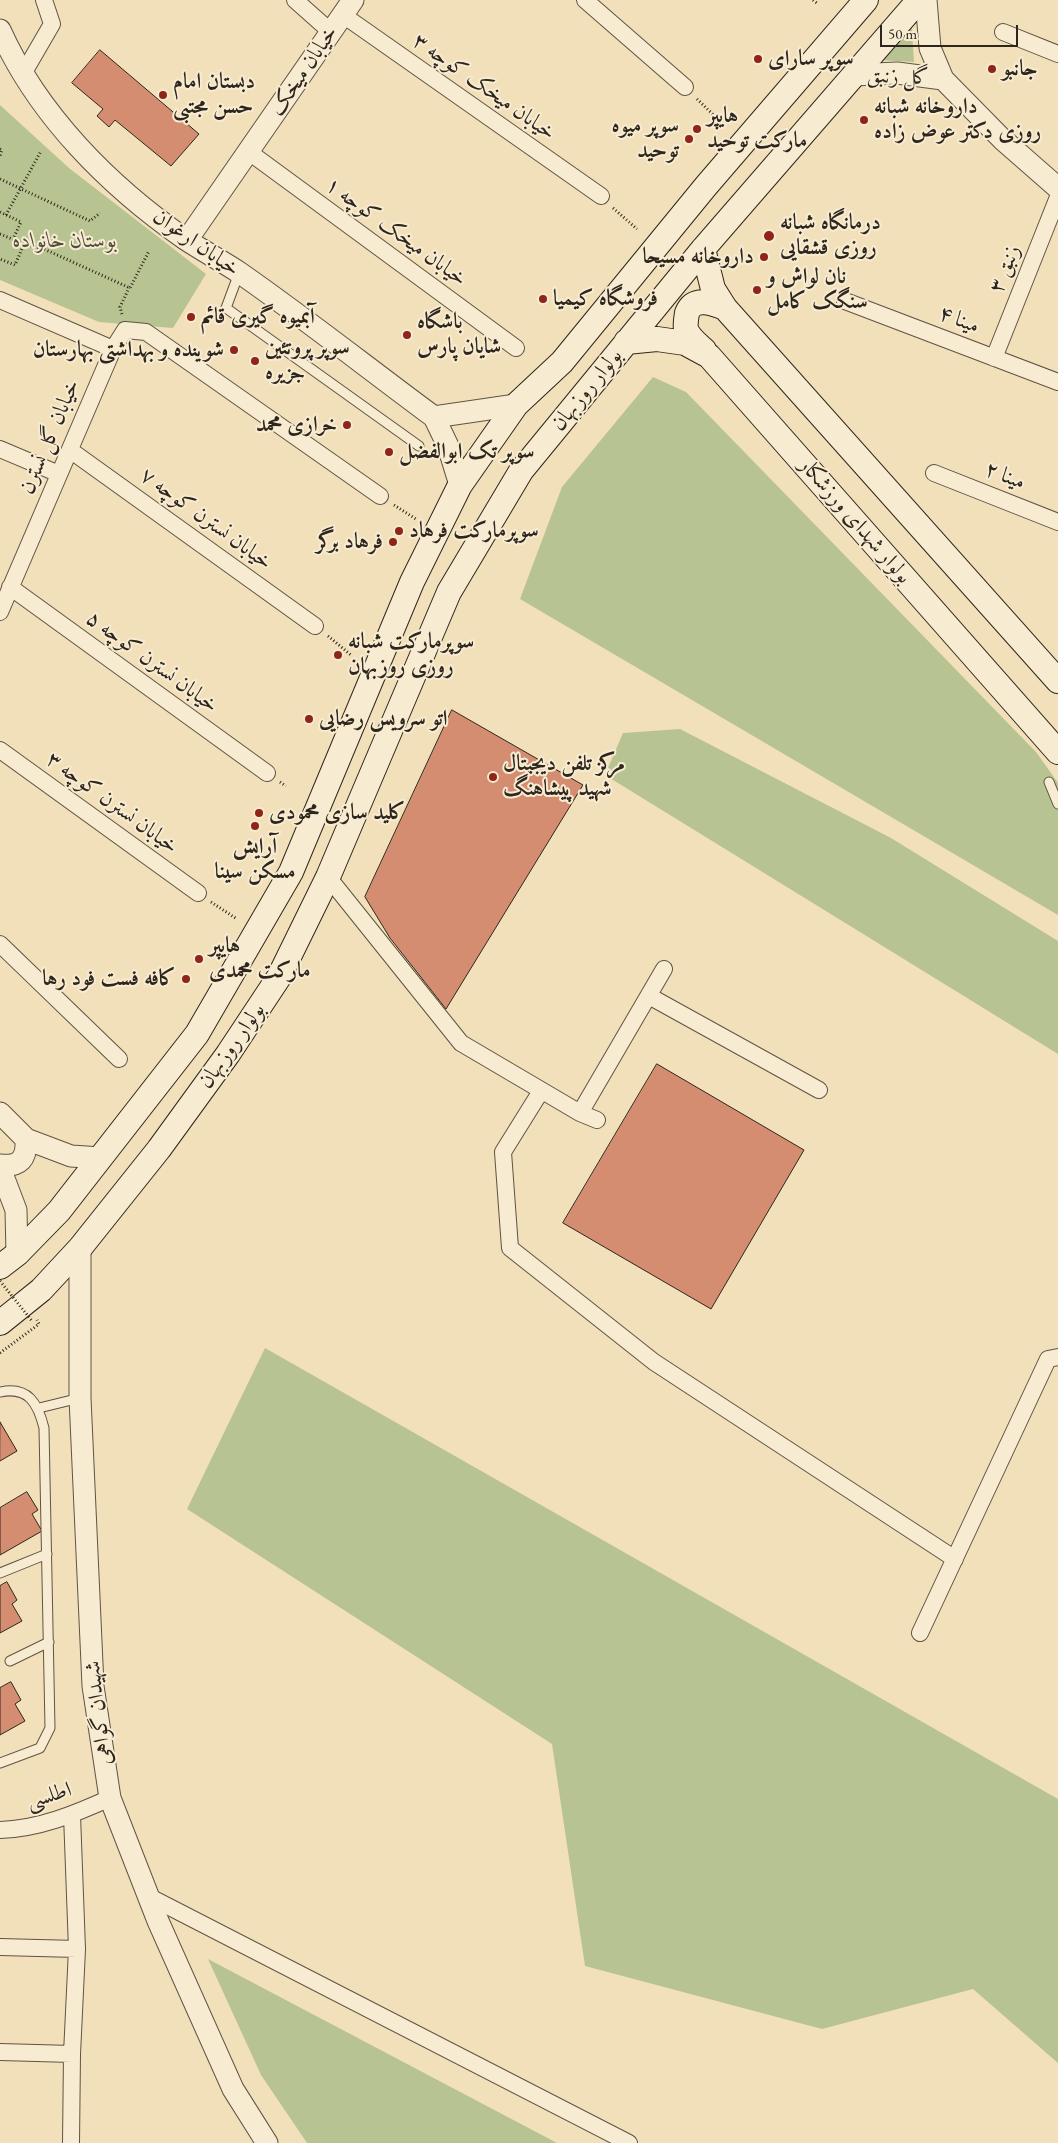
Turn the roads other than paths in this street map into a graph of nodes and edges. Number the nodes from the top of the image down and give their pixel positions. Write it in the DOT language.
graph roads {
  1 [pos="44,0"];
  2 [pos="295,0"];
  3 [pos="585,0"];
  4 [pos="866,0"];
  5 [pos="919,0"];
  6 [pos="926,0"];
  7 [pos="342,16"];
  8 [pos="0,30"];
  9 [pos="1003,32"];
  10 [pos="1058,54"];
  11 [pos="23,74"];
  12 [pos="854,75"];
  13 [pos="943,79"];
  14 [pos="685,87"];
  15 [pos="249,152"];
  16 [pos="1058,188"];
  17 [pos="601,196"];
  18 [pos="1058,197"];
  19 [pos="186,240"];
  20 [pos="702,249"];
  21 [pos="239,272"];
  22 [pos="0,300"];
  23 [pos="845,301"];
  24 [pos="725,308"];
  25 [pos="626,342"];
  26 [pos="516,348"];
  27 [pos="113,349"];
  28 [pos="709,356"];
  29 [pos="994,358"];
  30 [pos="1058,382"];
  31 [pos="516,405"];
  32 [pos="434,416"];
  33 [pos="419,446"];
  34 [pos="0,449"];
  35 [pos="70,450"];
  36 [pos="934,472"];
  37 [pos="59,474"];
  38 [pos="460,485"];
  39 [pos="380,496"];
  40 [pos="1058,522"];
  41 [pos="4,600"];
  42 [pos="315,626"];
  43 [pos="1058,681"];
  44 [pos="0,750"];
  45 [pos="1058,752"];
  46 [pos="268,773"];
  47 [pos="1049,782"];
  48 [pos="1058,804"];
  49 [pos="328,877"];
  50 [pos="198,893"];
  51 [pos="0,944"];
  52 [pos="664,969"];
  53 [pos="649,996"];
  54 [pos="119,1059"];
  55 [pos="542,1090"];
  56 [pos="819,1090"];
  57 [pos="0,1113"];
  58 [pos="580,1113"];
  59 [pos="597,1120"];
  60 [pos="26,1139"];
  61 [pos="101,1158"];
  62 [pos="0,1167"];
  63 [pos="80,1248"];
  64 [pos="8,1260"];
  65 [pos="0,1322"];
  66 [pos="1058,1357"];
  67 [pos="0,1392"];
  68 [pos="80,1398"];
  69 [pos="39,1408"];
  70 [pos="47,1554"];
  71 [pos="955,1559"];
  72 [pos="0,1572"];
  73 [pos="920,1633"];
  74 [pos="49,1642"];
  75 [pos="10,1661"];
  76 [pos="0,1763"];
  77 [pos="110,1798"];
  78 [pos="72,1816"];
  79 [pos="0,1830"];
  80 [pos="148,1896"];
  81 [pos="0,1947"];
  82 [pos="76,1949"];
  83 [pos="0,2052"];
  84 [pos="72,2054"];
  85 [pos="71,2143"];
  86 [pos="267,2143"];
  87 [pos="630,2143"];
  1 -- 11 [label="street"];
  2 -- 7 [label="street, خیابان میخک کوچه ۳"];
  3 -- 14 [label="street"];
  4 -- 31 [label="main road, بولوار روزبهان"];
  5 -- 12 [label="main road, بولوار روزبهان"];
  6 -- 13 [label="street, گل زنبق"];
  7 -- 15 [label="street, خیابان میخک"];
  7 -- 17 [label="street, خیابان میخک کوچه ۳"];
  8 -- 11 [label="street, خیابان ارغوان"];
  9 -- 10 [label="street"];
  11 -- 19 [label="street, خیابان ارغوان"];
  12 -- 13 [label="street, گل زنبق"];
  12 -- 20 [label="main road, بولوار روزبهان"];
  13 -- 16 [label="street, گل زنبق"];
  15 -- 19 [label="street, خیابان میخک"];
  15 -- 26 [label="street, خیابان میخک کوچه ۱"];
  18 -- 29 [label="street, زنبق ۳"];
  19 -- 21 [label="street, خیابان ارغوان"];
  20 -- 24 [label="main road, بولوار شهدای ورزشکار"];
  20 -- 25 [label="main road, بولوار روزبهان"];
  21 -- 32 [label="street, خیابان ارغوان"];
  21 -- 33 [label="lane"];
  22 -- 27 [label="street"];
  23 -- 29 [label="street, مینا ۴"];
  24 -- 28 [label="main road"];
  24 -- 43 [label="main road, بولوار شهدای ورزشکار"];
  25 -- 28 [label="main road, بولوار شهدای ورزشکار"];
  25 -- 49 [label="main road, بولوار روزبهان"];
  27 -- 35 [label="street, خیابان گل نسترن"];
  27 -- 39 [label="street, خیابان گل نسترن"];
  28 -- 45 [label="main road, بولوار شهدای ورزشکار"];
  29 -- 30 [label="street, مینا ۴"];
  31 -- 32 [label="street"];
  31 -- 38 [label="main road, بولوار روزبهان"];
  32 -- 38 [label="street"];
  34 -- 37 [label="street"];
  35 -- 37 [label="street, خیابان گل نسترن"];
  35 -- 42 [label="street, خیابان نسترن کوچه ۷"];
  36 -- 40 [label="street, مینا ۲"];
  37 -- 41 [label="street, خیابان گل نسترن"];
  38 -- 61 [label="main road, بولوار روزبهان"];
  41 -- 46 [label="street, خیابان نسترن کوچه ۵"];
  44 -- 50 [label="street, خیابان نسترن کوچه ۳"];
  47 -- 48 [label="lane"];
  49 -- 55 [label="street"];
  49 -- 63 [label="main road, بولوار روزبهان"];
  51 -- 54 [label="street"];
  52 -- 53 [label="street"];
  53 -- 56 [label="street"];
  53 -- 58 [label="street"];
  55 -- 58 [label="street"];
  55 -- 71 [label="street"];
  57 -- 60 [label="street"];
  58 -- 59 [label="street"];
  60 -- 61 [label="street"];
  60 -- 62 [label="street"];
  61 -- 64 [label="main road, بولوار روزبهان"];
  62 -- 64 [label="street"];
  63 -- 65 [label="main road, بولوار روزبهان"];
  63 -- 68 [label="street, شهیدان گواهی"];
  66 -- 71 [label="street"];
  67 -- 69 [label="lane"];
  68 -- 69 [label="lane"];
  68 -- 77 [label="street, شهیدان گواهی"];
  69 -- 70 [label="lane"];
  70 -- 72 [label="lane"];
  70 -- 74 [label="lane"];
  71 -- 73 [label="street"];
  74 -- 75 [label="lane"];
  74 -- 76 [label="lane"];
  77 -- 78 [label="street, اطلسی"];
  77 -- 80 [label="street, شهیدان گواهی"];
  78 -- 79 [label="street, اطلسی"];
  78 -- 82 [label="street"];
  80 -- 86 [label="street, شهیدان گواهی"];
  80 -- 87 [label="street"];
  81 -- 82 [label="street"];
  82 -- 84 [label="street"];
  83 -- 84 [label="street"];
  84 -- 85 [label="street"];
}
